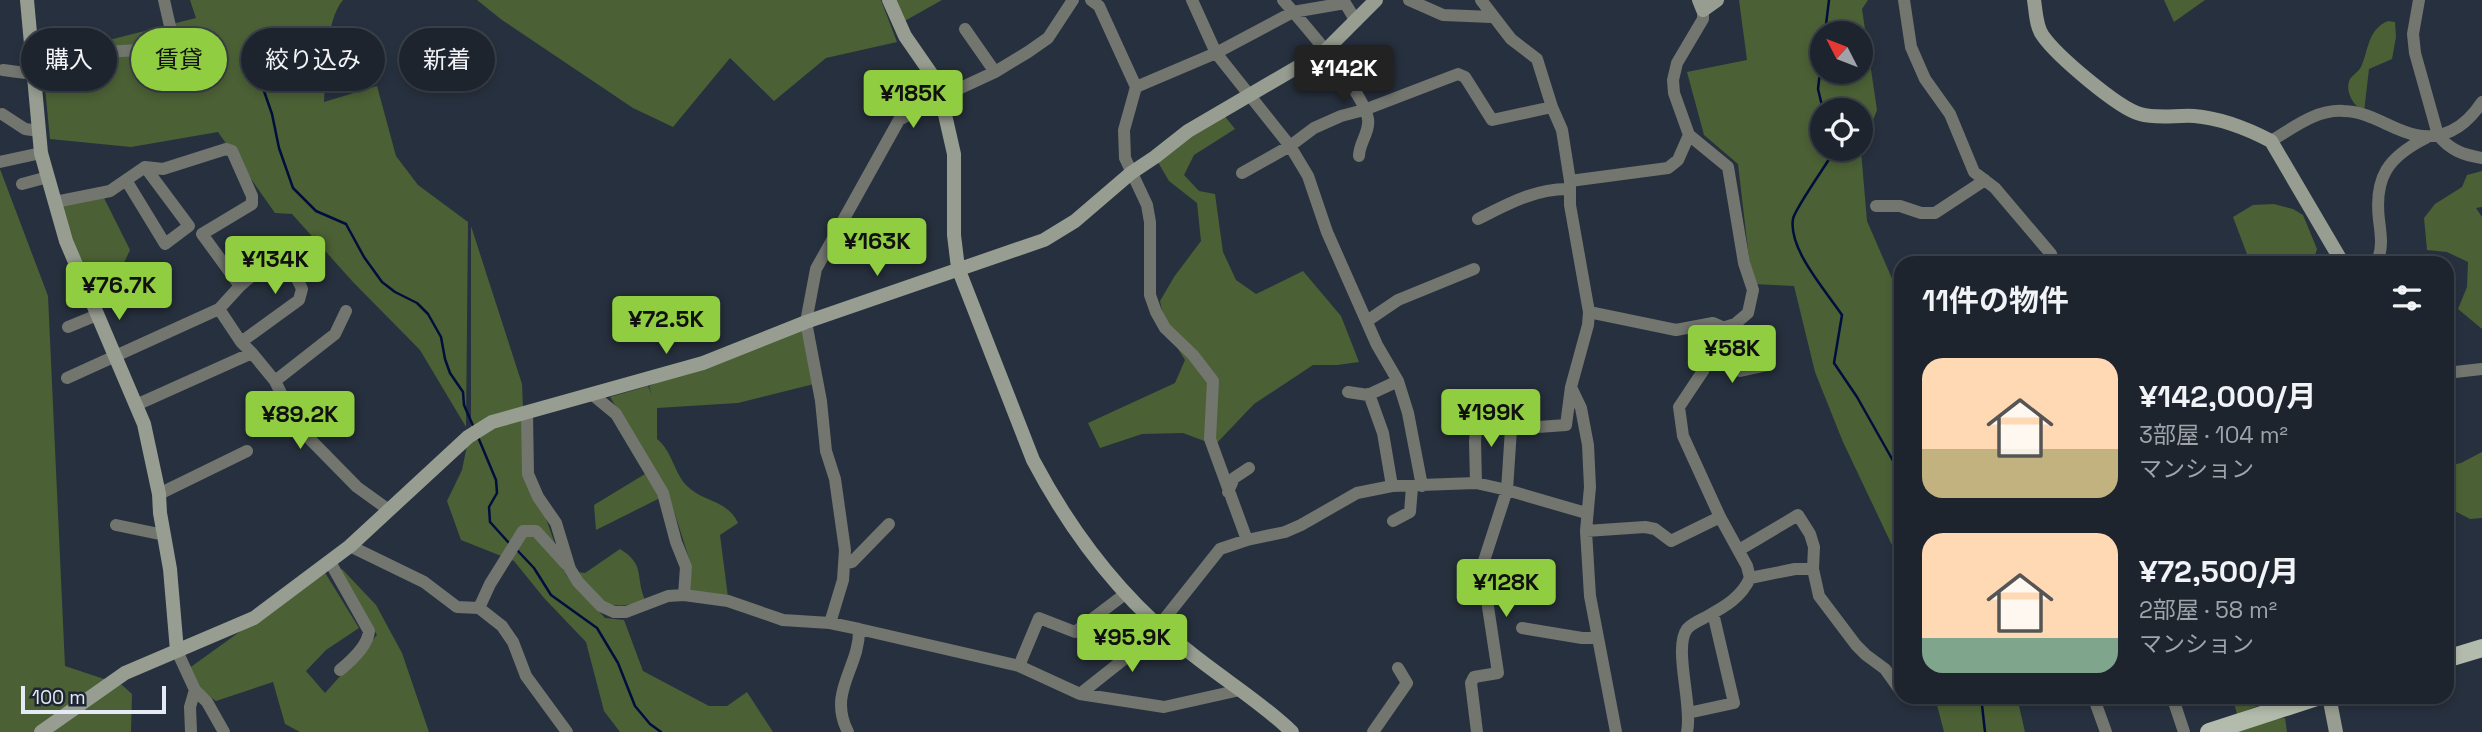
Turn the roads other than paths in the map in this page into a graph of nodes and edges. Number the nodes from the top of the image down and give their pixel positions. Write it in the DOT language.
graph roads {
  1 [pos="27,0"];
  2 [pos="164,0"];
  3 [pos="889,0"];
  4 [pos="1073,0"];
  5 [pos="1091,0"];
  6 [pos="1192,0"];
  7 [pos="1283,0"];
  8 [pos="1376,0"];
  9 [pos="1409,0"];
  10 [pos="1481,0"];
  11 [pos="1717,0"];
  12 [pos="1905,0"];
  13 [pos="2034,0"];
  14 [pos="2419,0"];
  15 [pos="1344,1"];
  16 [pos="1701,5"];
  17 [pos="1293,12"];
  18 [pos="1492,17"];
  19 [pos="1356,21"];
  20 [pos="29,28"];
  21 [pos="965,29"];
  22 [pos="1325,51"];
  23 [pos="117,52"];
  24 [pos="1216,53"];
  25 [pos="2,69"];
  26 [pos="21,72"];
  27 [pos="995,72"];
  28 [pos="1136,87"];
  29 [pos="34,91"];
  30 [pos="1248,94"];
  31 [pos="941,97"];
  32 [pos="2482,102"];
  33 [pos="1552,107"];
  34 [pos="1364,110"];
  35 [pos="2,114"];
  36 [pos="38,131"];
  37 [pos="1689,135"];
  38 [pos="2434,136"];
  39 [pos="2271,141"];
  40 [pos="1290,146"];
  41 [pos="41,153"];
  42 [pos="1359,156"];
  43 [pos="2482,158"];
  44 [pos="0,162"];
  45 [pos="145,167"];
  46 [pos="1130,173"];
  47 [pos="1242,173"];
  48 [pos="48,177"];
  49 [pos="126,180"];
  50 [pos="1985,180"];
  51 [pos="22,184"];
  52 [pos="1570,185"];
  53 [pos="55,202"];
  54 [pos="1876,206"];
  55 [pos="1478,219"];
  56 [pos="189,226"];
  57 [pos="202,234"];
  58 [pos="2052,256"];
  59 [pos="2338,256"];
  60 [pos="2378,256"];
  61 [pos="958,268"];
  62 [pos="1474,269"];
  63 [pos="240,286"];
  64 [pos="219,309"];
  65 [pos="346,311"];
  66 [pos="1588,312"];
  67 [pos="97,316"];
  68 [pos="806,321"];
  69 [pos="1367,321"];
  70 [pos="68,327"];
  71 [pos="1719,329"];
  72 [pos="241,342"];
  73 [pos="1714,345"];
  74 [pos="252,353"];
  75 [pos="115,356"];
  76 [pos="1768,365"];
  77 [pos="2482,369"];
  78 [pos="2454,372"];
  79 [pos="66,378"];
  80 [pos="275,381"];
  81 [pos="1398,381"];
  82 [pos="1572,387"];
  83 [pos="1348,393"];
  84 [pos="1369,394"];
  85 [pos="593,395"];
  86 [pos="136,405"];
  87 [pos="1478,412"];
  88 [pos="527,414"];
  89 [pos="247,451"];
  90 [pos="1249,468"];
  91 [pos="1476,483"];
  92 [pos="1392,486"];
  93 [pos="1417,486"];
  94 [pos="1507,490"];
  95 [pos="1228,492"];
  96 [pos="159,494"];
  97 [pos="389,510"];
  98 [pos="1586,513"];
  99 [pos="1720,517"];
  100 [pos="1393,521"];
  101 [pos="889,524"];
  102 [pos="116,525"];
  103 [pos="1586,531"];
  104 [pos="164,535"];
  105 [pos="1247,540"];
  106 [pos="350,546"];
  107 [pos="1739,550"];
  108 [pos="330,562"];
  109 [pos="844,564"];
  110 [pos="570,569"];
  111 [pos="1814,569"];
  112 [pos="1750,578"];
  113 [pos="1125,594"];
  114 [pos="684,595"];
  115 [pos="480,608"];
  116 [pos="1713,613"];
  117 [pos="831,623"];
  118 [pos="1158,626"];
  119 [pos="1522,628"];
  120 [pos="859,629"];
  121 [pos="1598,638"];
  122 [pos="2482,649"];
  123 [pos="177,651"];
  124 [pos="2454,657"];
  125 [pos="1019,666"];
  126 [pos="1398,668"];
  127 [pos="340,670"];
  128 [pos="1894,682"];
  129 [pos="195,690"];
  130 [pos="1240,690"];
  131 [pos="1080,694"];
  132 [pos="2095,704"];
  133 [pos="2175,704"];
  134 [pos="2295,704"];
  135 [pos="2331,704"];
  136 [pos="1688,713"];
  137 [pos="45,731"];
  138 [pos="2102,731"];
  139 [pos="191,732"];
  140 [pos="224,732"];
  141 [pos="567,732"];
  142 [pos="849,732"];
  143 [pos="1292,732"];
  144 [pos="1373,732"];
  145 [pos="1477,732"];
  146 [pos="1616,732"];
  147 [pos="1687,732"];
  148 [pos="2184,732"];
  149 [pos="2208,732"];
  150 [pos="2336,732"];
  1 -- 20 [label="street"];
  2 -- 23 [label="street"];
  3 -- 31 [label="street"];
  4 -- 27 [label="street"];
  5 -- 28 [label="street"];
  6 -- 24 [label="street"];
  7 -- 17 [label="street"];
  8 -- 19 [label="street"];
  9 -- 18 [label="street"];
  10 -- 18 [label="street"];
  11 -- 16 [label="street"];
  12 -- 50 [label="street"];
  13 -- 39 [label="street"];
  14 -- 38 [label="street"];
  15 -- 17 [label="street"];
  15 -- 19 [label="street"];
  16 -- 37 [label="street"];
  17 -- 22 [label="street"];
  17 -- 24 [label="street"];
  18 -- 33 [label="street"];
  19 -- 22 [label="street"];
  21 -- 27 [label="street"];
  22 -- 30 [label="street"];
  22 -- 34 [label="street"];
  24 -- 28 [label="street"];
  24 -- 30 [label="street"];
  25 -- 26 [label="street"];
  27 -- 31 [label="street"];
  28 -- 46 [label="street"];
  29 -- 36 [label="street"];
  30 -- 40 [label="street"];
  30 -- 46 [label="street"];
  31 -- 61 [label="street"];
  31 -- 68 [label="street"];
  32 -- 38 [label="street"];
  33 -- 34 [label="street"];
  33 -- 52 [label="street"];
  34 -- 40 [label="street"];
  34 -- 42 [label="street"];
  35 -- 36 [label="street"];
  36 -- 41 [label="street"];
  37 -- 52 [label="street"];
  37 -- 71 [label="street"];
  38 -- 39 [label="street"];
  38 -- 43 [label="street"];
  38 -- 60 [label="street"];
  39 -- 59 [label="street"];
  40 -- 47 [label="street"];
  40 -- 69 [label="street"];
  41 -- 44 [label="street"];
  41 -- 48 [label="street"];
  45 -- 49 [label="street"];
  45 -- 56 [label="street"];
  45 -- 57 [label="street"];
  46 -- 61 [label="street"];
  46 -- 95 [label="street"];
  48 -- 51 [label="street"];
  48 -- 53 [label="street"];
  49 -- 53 [label="street"];
  49 -- 56 [label="street"];
  50 -- 54 [label="street"];
  50 -- 58 [label="street"];
  52 -- 55 [label="street"];
  52 -- 66 [label="street"];
  53 -- 67 [label="street"];
  56 -- 57 [label="street"];
  57 -- 63 [label="street"];
  61 -- 68 [label="street"];
  61 -- 113 [label="street"];
  62 -- 69 [label="street"];
  63 -- 64 [label="street"];
  63 -- 72 [label="street"];
  64 -- 72 [label="street"];
  64 -- 75 [label="street"];
  65 -- 80 [label="street"];
  66 -- 71 [label="street"];
  66 -- 82 [label="street"];
  67 -- 70 [label="street"];
  67 -- 75 [label="street"];
  68 -- 85 [label="street"];
  68 -- 109 [label="street"];
  69 -- 81 [label="street"];
  71 -- 73 [label="street"];
  72 -- 74 [label="street"];
  73 -- 76 [label="street"];
  73 -- 99 [label="street"];
  74 -- 80 [label="street"];
  74 -- 86 [label="street"];
  75 -- 79 [label="street"];
  75 -- 86 [label="street"];
  77 -- 78 [label="street"];
  80 -- 97 [label="street"];
  81 -- 84 [label="street"];
  81 -- 93 [label="street"];
  82 -- 94 [label="street"];
  82 -- 98 [label="street"];
  83 -- 84 [label="street"];
  84 -- 92 [label="street"];
  85 -- 88 [label="street"];
  85 -- 114 [label="street"];
  86 -- 96 [label="street"];
  87 -- 91 [label="street"];
  88 -- 97 [label="street"];
  88 -- 110 [label="street"];
  89 -- 96 [label="street"];
  90 -- 95 [label="street"];
  91 -- 93 [label="street"];
  91 -- 94 [label="street"];
  92 -- 93 [label="street"];
  92 -- 105 [label="street"];
  93 -- 100 [label="street"];
  94 -- 98 [label="street"];
  94 -- 145 [label="street"];
  95 -- 105 [label="street"];
  96 -- 104 [label="street"];
  97 -- 106 [label="street"];
  98 -- 103 [label="street"];
  99 -- 103 [label="street"];
  99 -- 107 [label="street"];
  101 -- 109 [label="street"];
  102 -- 104 [label="street"];
  103 -- 121 [label="street"];
  104 -- 123 [label="street"];
  105 -- 118 [label="street"];
  106 -- 108 [label="street"];
  106 -- 115 [label="street"];
  107 -- 111 [label="street"];
  107 -- 112 [label="street"];
  108 -- 123 [label="street"];
  108 -- 127 [label="street"];
  109 -- 117 [label="street"];
  110 -- 114 [label="street"];
  110 -- 115 [label="street"];
  111 -- 112 [label="street"];
  111 -- 128 [label="street"];
  112 -- 116 [label="street"];
  113 -- 118 [label="street"];
  113 -- 125 [label="street"];
  114 -- 117 [label="street"];
  115 -- 141 [label="street"];
  116 -- 136 [label="street"];
  116 -- 136 [label="street"];
  117 -- 120 [label="street"];
  118 -- 130 [label="street"];
  118 -- 131 [label="street"];
  119 -- 121 [label="street"];
  120 -- 125 [label="street"];
  120 -- 142 [label="street"];
  121 -- 146 [label="street"];
  122 -- 124 [label="main road"];
  123 -- 129 [label="street"];
  123 -- 137 [label="street"];
  125 -- 131 [label="street"];
  126 -- 144 [label="street"];
  129 -- 139 [label="street"];
  129 -- 140 [label="street"];
  130 -- 131 [label="street"];
  130 -- 143 [label="street"];
  132 -- 138 [label="street"];
  133 -- 148 [label="street"];
  134 -- 149 [label="main road"];
  135 -- 150 [label="street"];
  136 -- 147 [label="street"];
}
